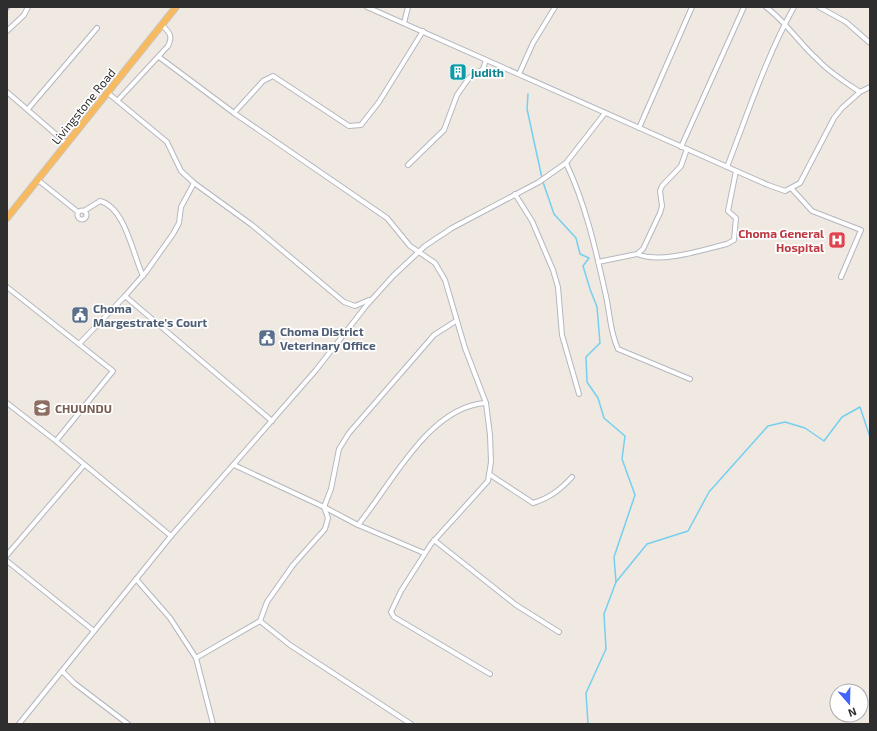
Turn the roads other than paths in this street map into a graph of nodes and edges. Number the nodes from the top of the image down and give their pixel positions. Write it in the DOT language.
graph roads {
  1 [pos="28,7"];
  2 [pos="176,7"];
  3 [pos="367,7"];
  4 [pos="408,7"];
  5 [pos="555,7"];
  6 [pos="692,7"];
  7 [pos="744,7"];
  8 [pos="766,7"];
  9 [pos="794,7"];
  10 [pos="819,7"];
  11 [pos="404,23"];
  12 [pos="785,24"];
  13 [pos="162,25"];
  14 [pos="97,28"];
  15 [pos="422,31"];
  16 [pos="7,32"];
  17 [pos="870,43"];
  18 [pos="159,57"];
  19 [pos="486,60"];
  20 [pos="519,74"];
  21 [pos="870,87"];
  22 [pos="7,92"];
  23 [pos="860,92"];
  24 [pos="108,93"];
  25 [pos="118,100"];
  26 [pos="28,109"];
  27 [pos="234,112"];
  28 [pos="605,113"];
  29 [pos="639,128"];
  30 [pos="67,144"];
  31 [pos="681,147"];
  32 [pos="687,149"];
  33 [pos="566,163"];
  34 [pos="408,165"];
  35 [pos="727,166"];
  36 [pos="736,171"];
  37 [pos="38,180"];
  38 [pos="194,183"];
  39 [pos="792,189"];
  40 [pos="515,194"];
  41 [pos="84,211"];
  42 [pos="78,212"];
  43 [pos="7,218"];
  44 [pos="418,252"];
  45 [pos="637,254"];
  46 [pos="598,262"];
  47 [pos="143,276"];
  48 [pos="841,277"];
  49 [pos="7,287"];
  50 [pos="125,296"];
  51 [pos="372,299"];
  52 [pos="456,320"];
  53 [pos="79,344"];
  54 [pos="690,379"];
  55 [pos="579,394"];
  56 [pos="7,402"];
  57 [pos="486,403"];
  58 [pos="272,421"];
  59 [pos="56,441"];
  60 [pos="84,465"];
  61 [pos="234,465"];
  62 [pos="489,474"];
  63 [pos="572,477"];
  64 [pos="324,507"];
  65 [pos="358,525"];
  66 [pos="171,536"];
  67 [pos="434,540"];
  68 [pos="424,553"];
  69 [pos="7,555"];
  70 [pos="7,561"];
  71 [pos="136,579"];
  72 [pos="260,621"];
  73 [pos="94,632"];
  74 [pos="558,632"];
  75 [pos="196,658"];
  76 [pos="62,671"];
  77 [pos="490,674"];
  78 [pos="19,724"];
  79 [pos="128,724"];
  80 [pos="213,724"];
  81 [pos="411,724"];
  1 -- 16 [label="street"];
  2 -- 13 [label="highway, Livingstone Road"];
  3 -- 11 [label="street"];
  4 -- 11 [label="street"];
  5 -- 20 [label="street"];
  6 -- 29 [label="street"];
  7 -- 31 [label="street"];
  8 -- 12 [label="street"];
  9 -- 12 [label="street"];
  10 -- 17 [label="street"];
  11 -- 15 [label="street"];
  12 -- 23 [label="street"];
  12 -- 35 [label="street"];
  13 -- 18 [label="street"];
  13 -- 24 [label="highway, Livingstone Road"];
  14 -- 26 [label="street"];
  15 -- 19 [label="street"];
  15 -- 27 [label="street"];
  18 -- 25 [label="street"];
  18 -- 27 [label="street"];
  19 -- 20 [label="street"];
  19 -- 34 [label="street"];
  20 -- 28 [label="street"];
  21 -- 23 [label="street"];
  22 -- 26 [label="street"];
  23 -- 39 [label="street"];
  24 -- 25 [label="street"];
  24 -- 30 [label="highway, Livingstone Road"];
  25 -- 38 [label="street"];
  26 -- 30 [label="street"];
  27 -- 44 [label="street"];
  28 -- 29 [label="street"];
  28 -- 33 [label="street"];
  29 -- 31 [label="street"];
  30 -- 37 [label="highway, Livingstone Road"];
  31 -- 32 [label="street"];
  32 -- 35 [label="street"];
  32 -- 45 [label="street"];
  33 -- 40 [label="street"];
  33 -- 46 [label="street"];
  35 -- 36 [label="street"];
  36 -- 39 [label="street"];
  36 -- 45 [label="street"];
  37 -- 42 [label="street"];
  37 -- 43 [label="highway, Livingstone Road"];
  38 -- 47 [label="street"];
  38 -- 51 [label="street"];
  39 -- 48 [label="street"];
  40 -- 44 [label="street"];
  40 -- 55 [label="street"];
  41 -- 42 [label="street"];
  41 -- 42 [label="street"];
  41 -- 47 [label="street"];
  44 -- 51 [label="street"];
  44 -- 52 [label="street"];
  45 -- 46 [label="street"];
  46 -- 54 [label="street"];
  47 -- 50 [label="street"];
  49 -- 53 [label="street"];
  50 -- 53 [label="street"];
  50 -- 58 [label="street"];
  51 -- 58 [label="street"];
  52 -- 57 [label="street"];
  52 -- 64 [label="street"];
  53 -- 59 [label="street"];
  56 -- 59 [label="street"];
  57 -- 62 [label="street"];
  57 -- 65 [label="street"];
  58 -- 61 [label="street"];
  59 -- 60 [label="street"];
  60 -- 66 [label="street"];
  60 -- 69 [label="street"];
  61 -- 64 [label="street"];
  61 -- 66 [label="street"];
  62 -- 63 [label="street"];
  62 -- 67 [label="street"];
  64 -- 65 [label="street"];
  64 -- 72 [label="street"];
  65 -- 68 [label="street"];
  66 -- 71 [label="street"];
  67 -- 68 [label="street"];
  67 -- 74 [label="street"];
  68 -- 77 [label="street"];
  70 -- 73 [label="street"];
  71 -- 73 [label="street"];
  71 -- 75 [label="street"];
  72 -- 75 [label="street"];
  72 -- 81 [label="street"];
  73 -- 76 [label="street"];
  75 -- 80 [label="street"];
  76 -- 78 [label="street"];
  76 -- 79 [label="street"];
}
